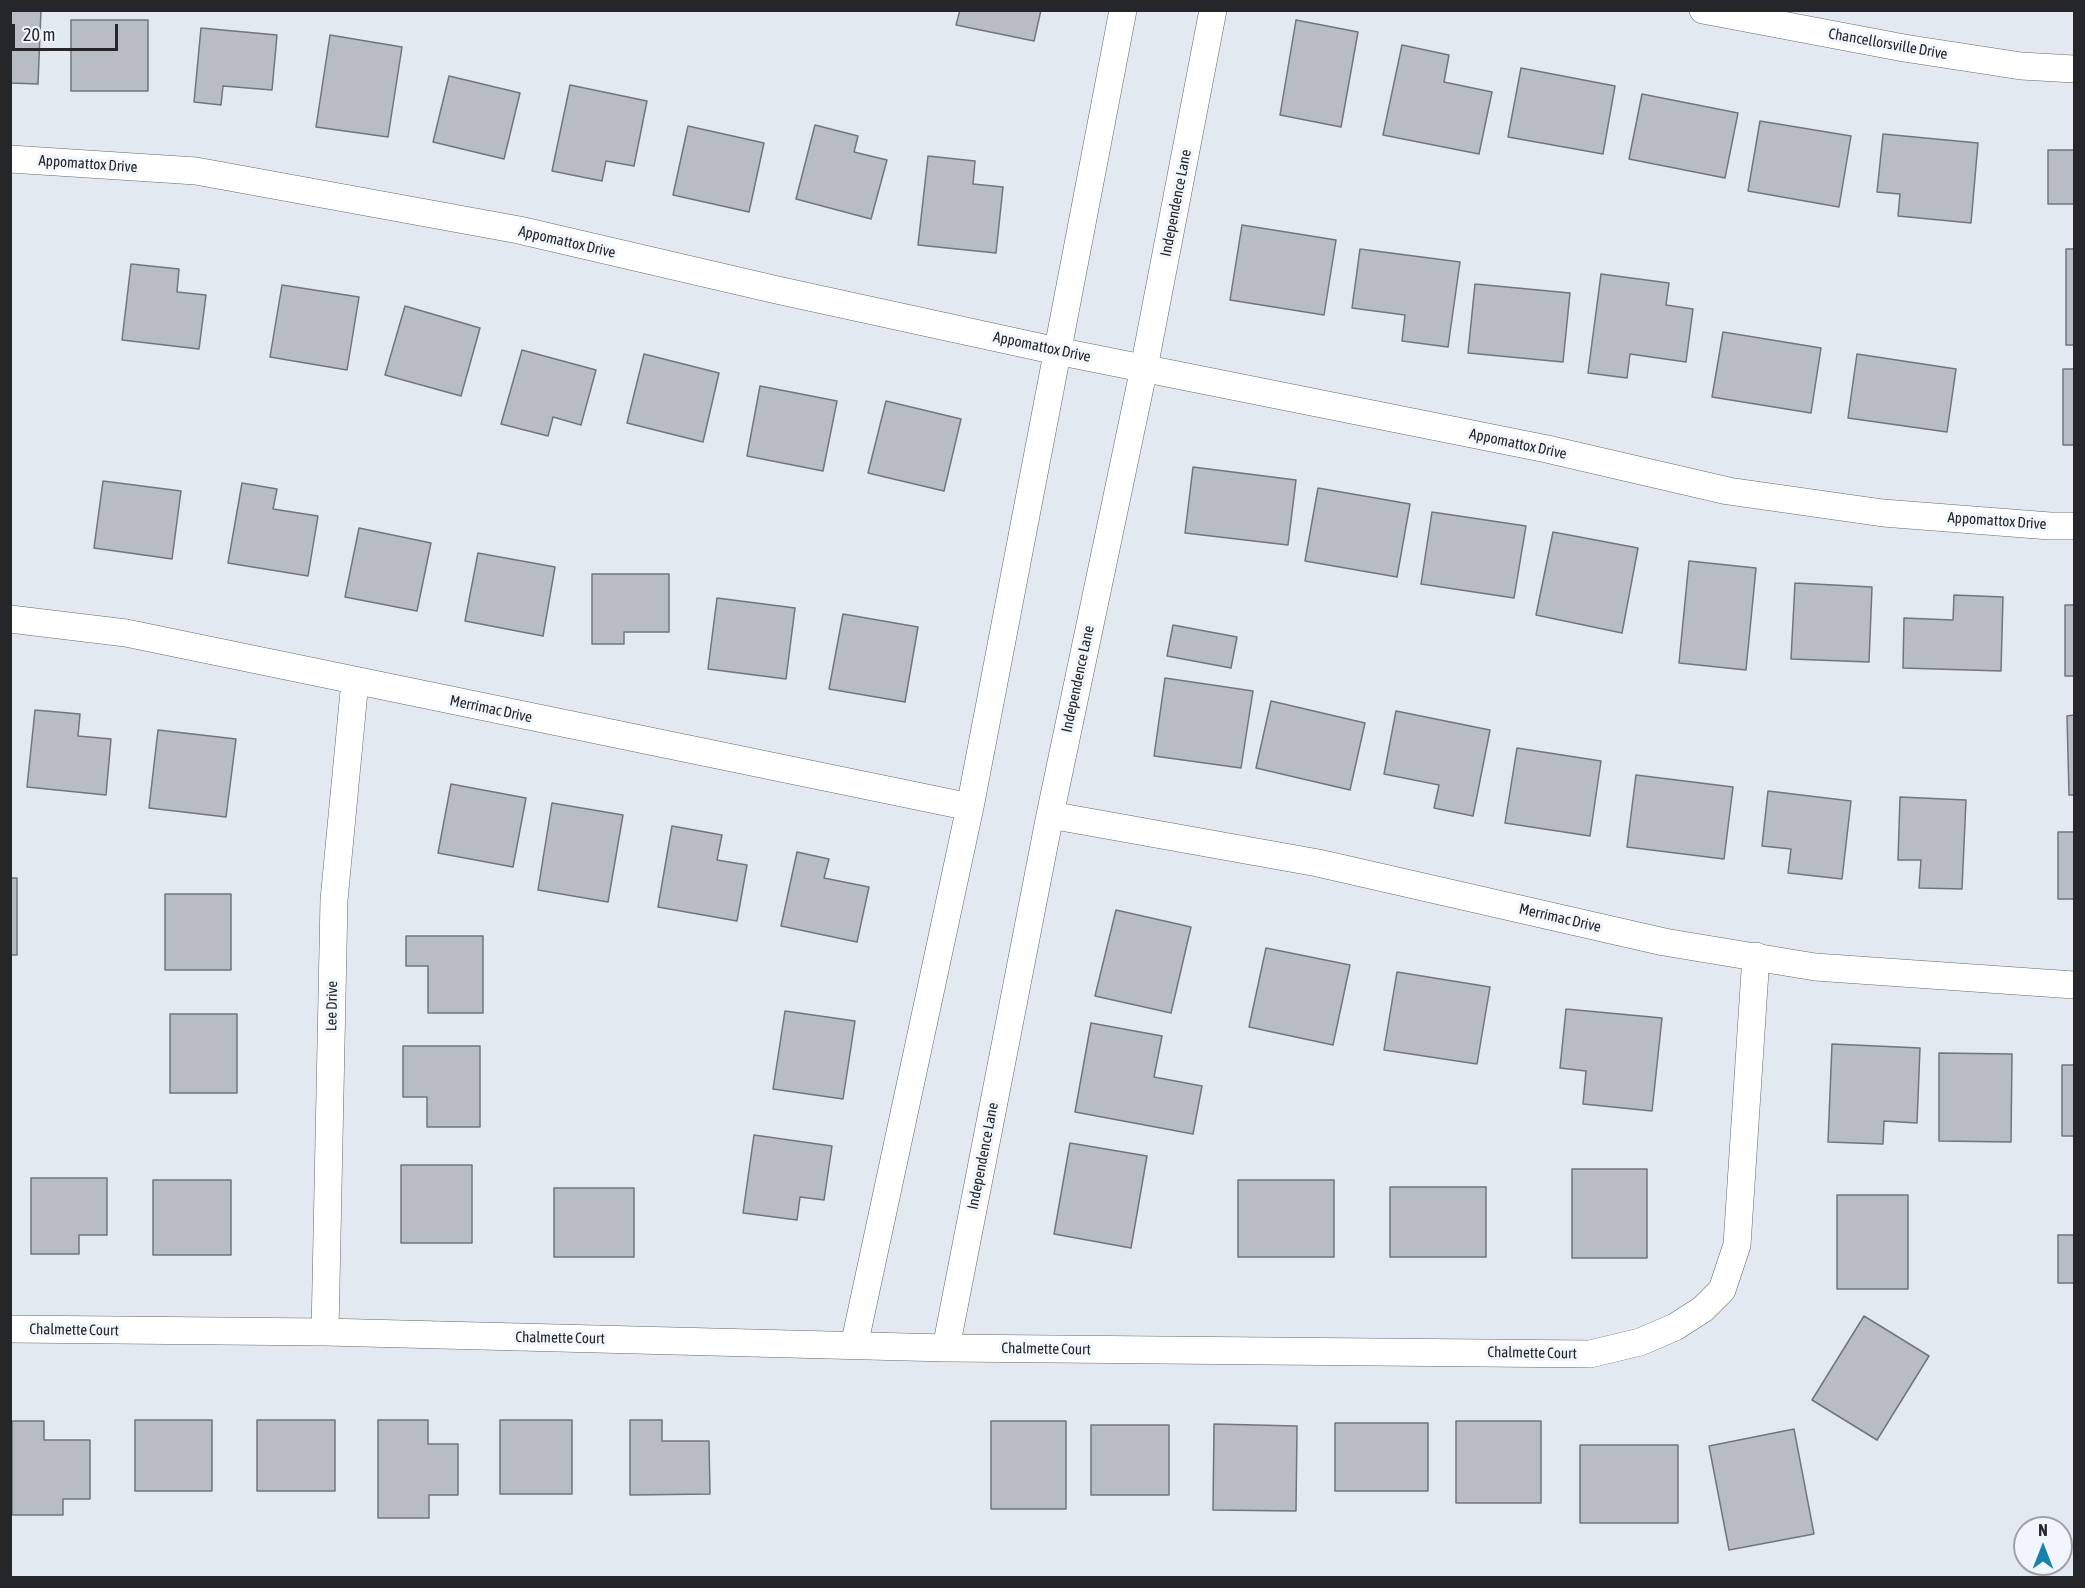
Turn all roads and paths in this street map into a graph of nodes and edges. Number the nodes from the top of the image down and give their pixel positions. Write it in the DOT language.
graph roads {
  1 [pos="1123,10"];
  2 [pos="1213,10"];
  3 [pos="1702,10"];
  4 [pos="2074,69"];
  5 [pos="10,159"];
  6 [pos="1057,351"];
  7 [pos="1144,368"];
  8 [pos="2074,526"];
  9 [pos="10,619"];
  10 [pos="355,681"];
  11 [pos="970,807"];
  12 [pos="1050,815"];
  13 [pos="1756,956"];
  14 [pos="2074,986"];
  15 [pos="13,1329"];
  16 [pos="325,1332"];
  17 [pos="854,1346"];
  18 [pos="946,1348"];
  1 -- 6 [label="street"];
  2 -- 7 [label="street, Independence Lane"];
  3 -- 4 [label="street, Chancellorsville Drive"];
  5 -- 6 [label="street, Appomattox Drive"];
  6 -- 7 [label="street, Appomattox Drive"];
  6 -- 11 [label="street"];
  7 -- 8 [label="street, Appomattox Drive"];
  7 -- 12 [label="street, Independence Lane"];
  9 -- 10 [label="street, Merrimac Drive"];
  10 -- 11 [label="street, Merrimac Drive"];
  10 -- 16 [label="street, Lee Drive"];
  11 -- 17 [label="street"];
  12 -- 13 [label="street, Merrimac Drive"];
  12 -- 18 [label="street, Independence Lane"];
  13 -- 14 [label="street, Merrimac Drive"];
  13 -- 18 [label="street, Chalmette Court"];
  15 -- 16 [label="street, Chalmette Court"];
  16 -- 17 [label="street, Chalmette Court"];
  17 -- 18 [label="street, Chalmette Court"];
}
